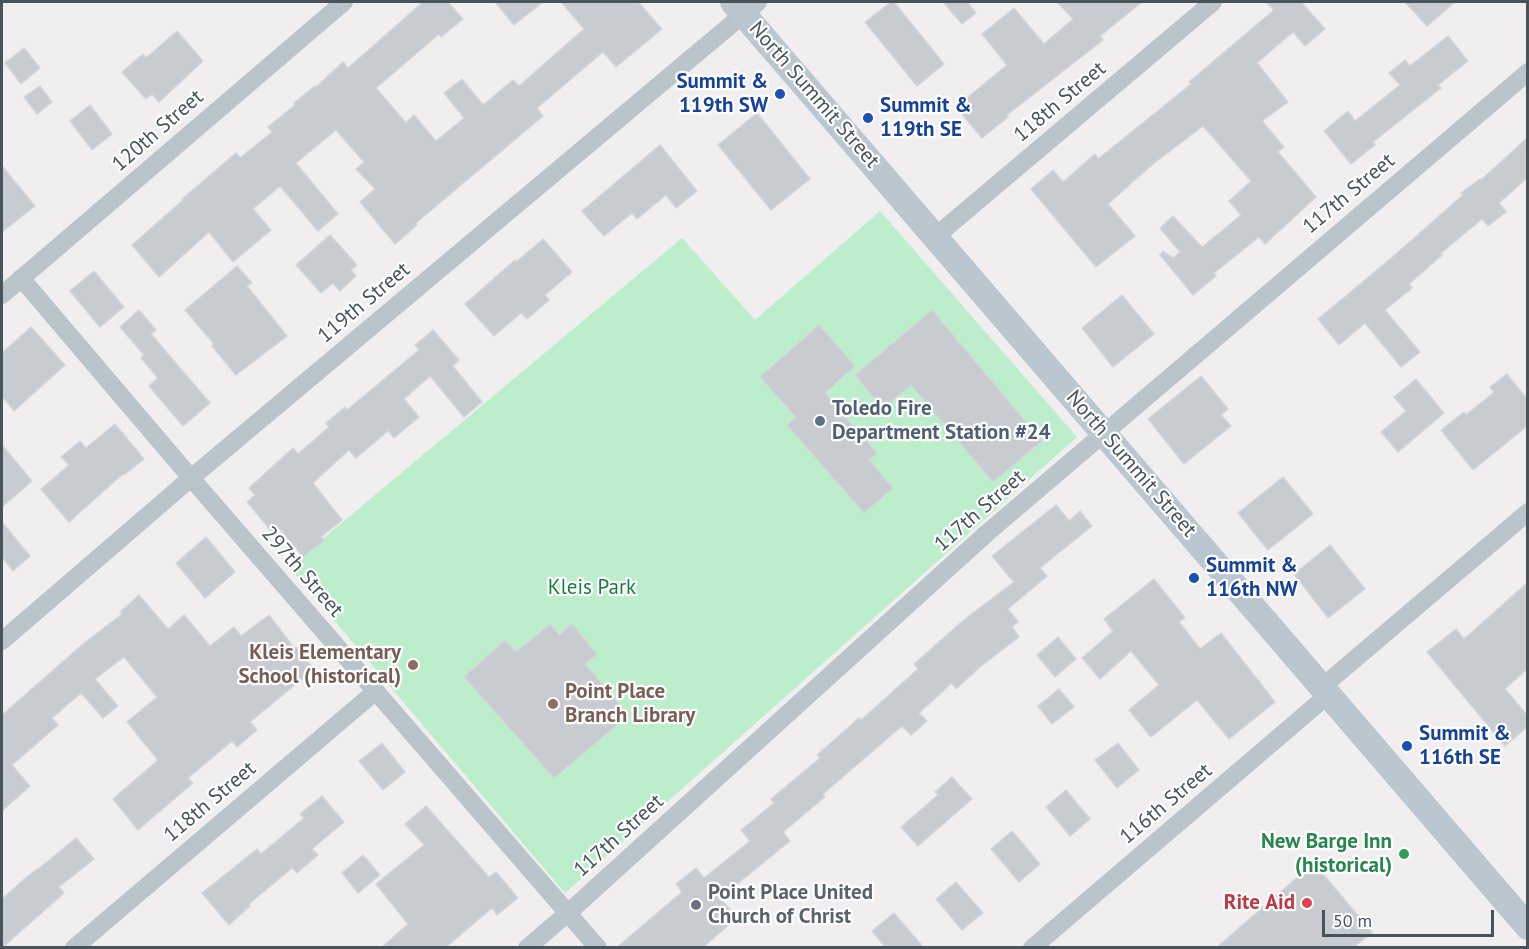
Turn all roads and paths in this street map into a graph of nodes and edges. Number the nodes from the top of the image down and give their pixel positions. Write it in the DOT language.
graph roads {
  1 [pos="344,2"];
  2 [pos="1213,2"];
  3 [pos="745,5"];
  4 [pos="1527,72"];
  5 [pos="936,236"];
  6 [pos="21,278"];
  7 [pos="2,295"];
  8 [pos="1104,433"];
  9 [pos="191,478"];
  10 [pos="1527,512"];
  11 [pos="2,641"];
  12 [pos="376,691"];
  13 [pos="1325,691"];
  14 [pos="569,912"];
  15 [pos="1527,924"];
  16 [pos="74,948"];
  17 [pos="527,948"];
  18 [pos="598,948"];
  19 [pos="1032,948"];
  1 -- 6 [label="street, 120th Street"];
  2 -- 5 [label="street, 118th Street"];
  3 -- 5 [label="main road, North Summit Street"];
  3 -- 9 [label="street, 119th Street"];
  4 -- 8 [label="street, 117th Street"];
  5 -- 8 [label="main road, North Summit Street"];
  6 -- 7 [label="street, 120th Street"];
  6 -- 9 [label="street, 297th Street"];
  8 -- 13 [label="main road, North Summit Street"];
  8 -- 14 [label="street, 117th Street"];
  9 -- 11 [label="street, 119th Street"];
  9 -- 12 [label="street, 297th Street"];
  10 -- 13 [label="street, 116th Street"];
  12 -- 14 [label="street, 297th Street"];
  12 -- 16 [label="street, 118th Street"];
  13 -- 15 [label="main road, North Summit Street"];
  13 -- 19 [label="street, 116th Street"];
  14 -- 17 [label="street, 117th Street"];
  14 -- 18 [label="street, 297th Street"];
}
